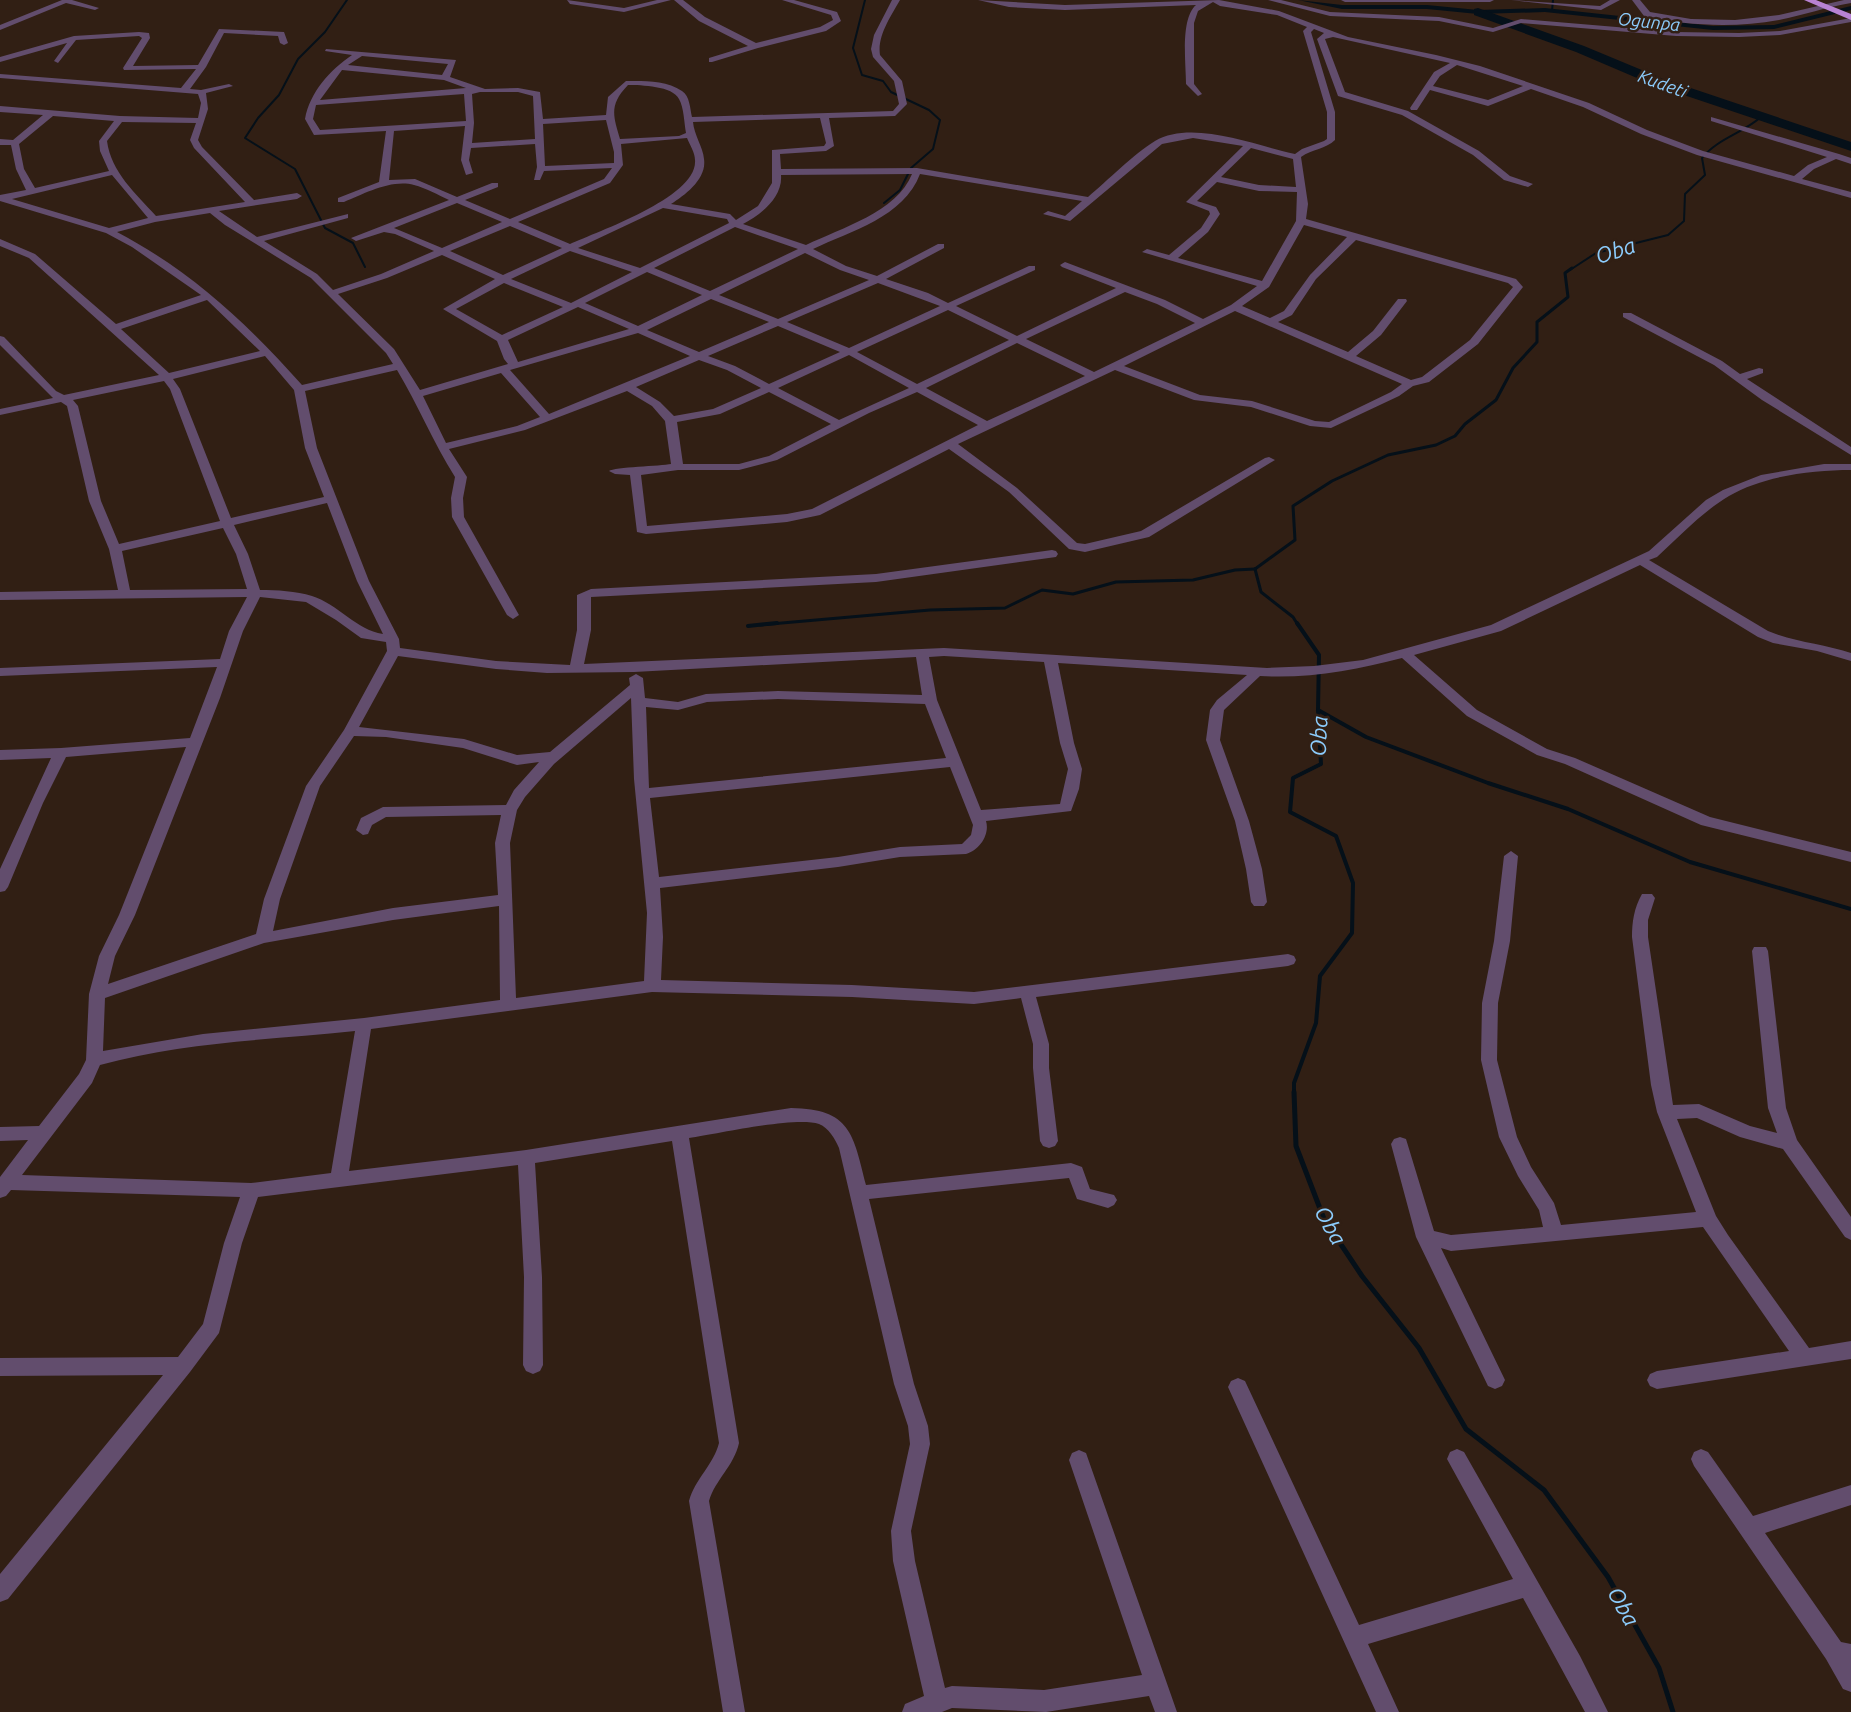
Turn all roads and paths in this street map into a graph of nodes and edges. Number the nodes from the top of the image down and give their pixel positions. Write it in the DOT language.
graph roads {
  1 [pos="67,0"];
  2 [pos="667,0"];
  3 [pos="678,0"];
  4 [pos="786,0"];
  5 [pos="896,0"];
  6 [pos="982,0"];
  7 [pos="1213,0"];
  8 [pos="1272,0"];
  9 [pos="1345,0"];
  10 [pos="1490,0"];
  11 [pos="1515,0"];
  12 [pos="1616,0"];
  13 [pos="1636,0"];
  14 [pos="1808,0"];
  15 [pos="1851,1"];
  16 [pos="570,2"];
  17 [pos="1203,3"];
  18 [pos="1825,5"];
  19 [pos="94,8"];
  20 [pos="1851,17"];
  21 [pos="1313,26"];
  22 [pos="0,28"];
  23 [pos="1331,35"];
  24 [pos="74,39"];
  25 [pos="284,43"];
  26 [pos="755,46"];
  27 [pos="329,51"];
  28 [pos="360,53"];
  29 [pos="0,60"];
  30 [pos="712,60"];
  31 [pos="58,61"];
  32 [pos="1457,62"];
  33 [pos="202,67"];
  34 [pos="341,67"];
  35 [pos="0,76"];
  36 [pos="445,78"];
  37 [pos="229,86"];
  38 [pos="1531,86"];
  39 [pos="1427,87"];
  40 [pos="469,89"];
  41 [pos="183,91"];
  42 [pos="201,92"];
  43 [pos="1198,94"];
  44 [pos="312,103"];
  45 [pos="1414,108"];
  46 [pos="0,109"];
  47 [pos="51,113"];
  48 [pos="824,116"];
  49 [pos="611,117"];
  50 [pos="120,119"];
  51 [pos="1714,119"];
  52 [pos="689,120"];
  53 [pos="199,121"];
  54 [pos="538,122"];
  55 [pos="470,123"];
  56 [pos="390,129"];
  57 [pos="690,134"];
  58 [pos="539,141"];
  59 [pos="0,142"];
  60 [pos="617,142"];
  61 [pos="15,143"];
  62 [pos="467,146"];
  63 [pos="1248,146"];
  64 [pos="1836,156"];
  65 [pos="1297,157"];
  66 [pos="1851,161"];
  67 [pos="619,165"];
  68 [pos="917,171"];
  69 [pos="115,172"];
  70 [pos="777,172"];
  71 [pos="469,173"];
  72 [pos="1216,179"];
  73 [pos="1795,180"];
  74 [pos="383,184"];
  75 [pos="1528,184"];
  76 [pos="495,185"];
  77 [pos="1302,190"];
  78 [pos="32,192"];
  79 [pos="1851,195"];
  80 [pos="297,196"];
  81 [pos="1,199"];
  82 [pos="459,199"];
  83 [pos="1090,200"];
  84 [pos="341,201"];
  85 [pos="252,203"];
  86 [pos="662,205"];
  87 [pos="213,210"];
  88 [pos="1048,214"];
  89 [pos="345,216"];
  90 [pos="154,219"];
  91 [pos="1301,221"];
  92 [pos="511,222"];
  93 [pos="735,224"];
  94 [pos="383,229"];
  95 [pos="109,231"];
  96 [pos="1354,236"];
  97 [pos="356,238"];
  98 [pos="256,240"];
  99 [pos="0,242"];
  100 [pos="941,246"];
  101 [pos="570,248"];
  102 [pos="807,249"];
  103 [pos="440,251"];
  104 [pos="1147,252"];
  105 [pos="1170,259"];
  106 [pos="1065,265"];
  107 [pos="1032,268"];
  108 [pos="643,270"];
  109 [pos="503,279"];
  110 [pos="877,280"];
  111 [pos="1264,285"];
  112 [pos="1122,289"];
  113 [pos="333,293"];
  114 [pos="707,295"];
  115 [pos="209,296"];
  116 [pos="1402,301"];
  117 [pos="575,305"];
  118 [pos="948,307"];
  119 [pos="1235,307"];
  120 [pos="1627,315"];
  121 [pos="776,322"];
  122 [pos="1270,322"];
  123 [pos="1204,324"];
  124 [pos="114,328"];
  125 [pos="638,330"];
  126 [pos="0,339"];
  127 [pos="502,339"];
  128 [pos="1017,339"];
  129 [pos="850,351"];
  130 [pos="267,352"];
  131 [pos="698,356"];
  132 [pos="1348,357"];
  133 [pos="400,366"];
  134 [pos="516,366"];
  135 [pos="1115,366"];
  136 [pos="504,370"];
  137 [pos="1759,371"];
  138 [pos="1092,375"];
  139 [pos="167,377"];
  140 [pos="1740,378"];
  141 [pos="1410,383"];
  142 [pos="628,387"];
  143 [pos="917,388"];
  144 [pos="299,389"];
  145 [pos="768,389"];
  146 [pos="417,394"];
  147 [pos="63,398"];
  148 [pos="0,412"];
  149 [pos="547,418"];
  150 [pos="672,420"];
  151 [pos="839,424"];
  152 [pos="987,425"];
  153 [pos="950,444"];
  154 [pos="442,447"];
  155 [pos="1851,452"];
  156 [pos="1269,460"];
  157 [pos="678,467"];
  158 [pos="1851,467"];
  159 [pos="615,471"];
  160 [pos="635,472"];
  161 [pos="330,499"];
  162 [pos="226,522"];
  163 [pos="115,549"];
  164 [pos="1052,554"];
  165 [pos="1640,560"];
  166 [pos="125,594"];
  167 [pos="255,594"];
  168 [pos="0,596"];
  169 [pos="513,615"];
  170 [pos="393,645"];
  171 [pos="922,652"];
  172 [pos="1403,652"];
  173 [pos="1851,657"];
  174 [pos="1050,658"];
  175 [pos="224,663"];
  176 [pos="634,668"];
  177 [pos="576,669"];
  178 [pos="1256,671"];
  179 [pos="0,672"];
  180 [pos="637,686"];
  181 [pos="930,700"];
  182 [pos="639,702"];
  183 [pos="350,731"];
  184 [pos="195,742"];
  185 [pos="61,753"];
  186 [pos="0,755"];
  187 [pos="554,756"];
  188 [pos="517,760"];
  189 [pos="956,762"];
  190 [pos="530,782"];
  191 [pos="642,794"];
  192 [pos="510,810"];
  193 [pos="975,815"];
  194 [pos="363,830"];
  195 [pos="1511,856"];
  196 [pos="1851,857"];
  197 [pos="2,880"];
  198 [pos="654,883"];
  199 [pos="1647,898"];
  200 [pos="506,900"];
  201 [pos="1259,902"];
  202 [pos="263,938"];
  203 [pos="1760,951"];
  204 [pos="1288,960"];
  205 [pos="652,986"];
  206 [pos="1027,992"];
  207 [pos="97,994"];
  208 [pos="508,1006"];
  209 [pos="364,1024"];
  210 [pos="94,1060"];
  211 [pos="1666,1112"];
  212 [pos="45,1133"];
  213 [pos="0,1134"];
  214 [pos="680,1134"];
  215 [pos="1049,1141"];
  216 [pos="1789,1143"];
  217 [pos="1400,1144"];
  218 [pos="526,1157"];
  219 [pos="339,1179"];
  220 [pos="3,1186"];
  221 [pos="251,1190"];
  222 [pos="860,1193"];
  223 [pos="1108,1200"];
  224 [pos="1708,1219"];
  225 [pos="1851,1232"];
  226 [pos="1554,1234"];
  227 [pos="1425,1237"];
  228 [pos="1851,1350"];
  229 [pos="1805,1358"];
  230 [pos="533,1365"];
  231 [pos="183,1366"];
  232 [pos="0,1367"];
  233 [pos="1495,1380"];
  234 [pos="1657,1380"];
  235 [pos="1238,1387"];
  236 [pos="1457,1459"];
  237 [pos="1701,1459"];
  238 [pos="1079,1460"];
  239 [pos="1851,1495"];
  240 [pos="1748,1528"];
  241 [pos="1527,1586"];
  242 [pos="0,1591"];
  243 [pos="1354,1637"];
  244 [pos="1842,1653"];
  245 [pos="1851,1681"];
  246 [pos="1155,1684"];
  247 [pos="938,1702"];
  248 [pos="734,1712"];
  249 [pos="913,1712"];
  250 [pos="1166,1712"];
  251 [pos="1388,1712"];
  252 [pos="1597,1712"];
  1 -- 19 [label="street"];
  1 -- 22 [label="street"];
  2 -- 16 [label="street"];
  3 -- 26 [label="street"];
  4 -- 26 [label="street"];
  5 -- 48 [label="street"];
  6 -- 17 [label="street"];
  7 -- 17 [label="street"];
  7 -- 21 [label="street"];
  8 -- 20 [label="street"];
  9 -- 10 [label="street"];
  11 -- 12 [label="street"];
  13 -- 18 [label="street"];
  14 -- 18 [label="highway"];
  15 -- 18 [label="street"];
  17 -- 43 [label="street"];
  18 -- 20 [label="highway"];
  21 -- 23 [label="street"];
  21 -- 65 [label="street"];
  23 -- 32 [label="street"];
  23 -- 75 [label="street"];
  24 -- 29 [label="street"];
  24 -- 31 [label="street"];
  24 -- 33 [label="street"];
  25 -- 33 [label="street"];
  26 -- 30 [label="street"];
  27 -- 28 [label="street"];
  28 -- 34 [label="street"];
  28 -- 36 [label="street"];
  32 -- 38 [label="street"];
  32 -- 39 [label="street"];
  33 -- 41 [label="street"];
  34 -- 36 [label="street"];
  34 -- 44 [label="street"];
  35 -- 41 [label="street"];
  36 -- 40 [label="street"];
  37 -- 42 [label="street"];
  38 -- 39 [label="street"];
  38 -- 73 [label="street"];
  39 -- 45 [label="street"];
  40 -- 44 [label="street"];
  40 -- 54 [label="street"];
  40 -- 55 [label="street"];
  41 -- 42 [label="street"];
  42 -- 53 [label="street"];
  44 -- 56 [label="street"];
  46 -- 47 [label="street"];
  47 -- 50 [label="street"];
  47 -- 61 [label="street"];
  48 -- 52 [label="street"];
  48 -- 70 [label="street"];
  49 -- 52 [label="street"];
  49 -- 54 [label="street"];
  49 -- 60 [label="street"];
  50 -- 53 [label="street"];
  50 -- 69 [label="street"];
  51 -- 64 [label="street"];
  52 -- 57 [label="street"];
  53 -- 85 [label="street"];
  54 -- 58 [label="street"];
  55 -- 56 [label="street"];
  55 -- 62 [label="street"];
  56 -- 74 [label="street"];
  57 -- 60 [label="street"];
  57 -- 86 [label="street"];
  58 -- 62 [label="street"];
  58 -- 67 [label="street"];
  59 -- 61 [label="street"];
  60 -- 67 [label="street"];
  61 -- 78 [label="street"];
  62 -- 71 [label="street"];
  63 -- 65 [label="street"];
  63 -- 72 [label="street"];
  63 -- 83 [label="street"];
  64 -- 66 [label="street"];
  64 -- 73 [label="street"];
  65 -- 77 [label="street"];
  67 -- 92 [label="street"];
  68 -- 70 [label="street"];
  68 -- 83 [label="street"];
  68 -- 102 [label="street"];
  69 -- 78 [label="street"];
  69 -- 90 [label="street"];
  70 -- 93 [label="street"];
  72 -- 77 [label="street"];
  72 -- 105 [label="street"];
  73 -- 79 [label="street"];
  74 -- 82 [label="street"];
  74 -- 84 [label="street"];
  76 -- 82 [label="street"];
  77 -- 91 [label="street"];
  78 -- 81 [label="street"];
  80 -- 85 [label="street"];
  81 -- 95 [label="street"];
  82 -- 92 [label="street"];
  82 -- 94 [label="street"];
  83 -- 88 [label="street"];
  85 -- 87 [label="street"];
  86 -- 93 [label="street"];
  86 -- 101 [label="street"];
  87 -- 90 [label="street"];
  87 -- 98 [label="street"];
  89 -- 98 [label="street"];
  90 -- 95 [label="street"];
  91 -- 96 [label="street"];
  91 -- 111 [label="street"];
  92 -- 101 [label="street"];
  92 -- 103 [label="street"];
  93 -- 102 [label="street"];
  93 -- 108 [label="street"];
  94 -- 97 [label="street"];
  94 -- 103 [label="street"];
  95 -- 115 [label="street"];
  96 -- 122 [label="street"];
  96 -- 141 [label="street"];
  98 -- 113 [label="street"];
  99 -- 124 [label="street"];
  100 -- 110 [label="street"];
  101 -- 108 [label="street"];
  101 -- 109 [label="street"];
  102 -- 110 [label="street"];
  102 -- 114 [label="street"];
  103 -- 109 [label="street"];
  103 -- 113 [label="street"];
  104 -- 105 [label="street"];
  105 -- 111 [label="street"];
  106 -- 112 [label="street"];
  107 -- 118 [label="street"];
  108 -- 114 [label="street"];
  108 -- 117 [label="street"];
  109 -- 117 [label="street"];
  109 -- 127 [label="street"];
  110 -- 118 [label="street"];
  110 -- 121 [label="street"];
  111 -- 119 [label="street"];
  112 -- 123 [label="street"];
  112 -- 128 [label="street"];
  113 -- 133 [label="street"];
  114 -- 121 [label="street"];
  114 -- 125 [label="street"];
  115 -- 124 [label="street"];
  115 -- 130 [label="street"];
  116 -- 132 [label="street"];
  117 -- 125 [label="street"];
  117 -- 127 [label="street"];
  118 -- 128 [label="street"];
  118 -- 129 [label="street"];
  119 -- 122 [label="street"];
  119 -- 123 [label="street"];
  120 -- 140 [label="street"];
  121 -- 129 [label="street"];
  121 -- 131 [label="street"];
  122 -- 132 [label="street"];
  123 -- 135 [label="street"];
  124 -- 139 [label="street"];
  125 -- 131 [label="street"];
  125 -- 134 [label="street"];
  126 -- 147 [label="street"];
  127 -- 134 [label="street"];
  128 -- 138 [label="street"];
  128 -- 143 [label="street"];
  129 -- 143 [label="street"];
  129 -- 145 [label="street"];
  130 -- 139 [label="street"];
  130 -- 144 [label="street"];
  131 -- 142 [label="street"];
  131 -- 145 [label="street"];
  132 -- 141 [label="street"];
  133 -- 144 [label="street"];
  133 -- 146 [label="street"];
  134 -- 136 [label="street"];
  135 -- 138 [label="street"];
  135 -- 141 [label="street"];
  136 -- 146 [label="street"];
  136 -- 149 [label="street"];
  137 -- 140 [label="street"];
  138 -- 152 [label="street"];
  139 -- 147 [label="street"];
  139 -- 162 [label="street"];
  140 -- 155 [label="street"];
  142 -- 149 [label="street"];
  142 -- 150 [label="street"];
  143 -- 151 [label="street"];
  143 -- 152 [label="street"];
  144 -- 161 [label="street"];
  145 -- 150 [label="street"];
  145 -- 151 [label="street"];
  146 -- 154 [label="street"];
  147 -- 148 [label="street"];
  147 -- 163 [label="street"];
  149 -- 154 [label="street"];
  150 -- 157 [label="street"];
  151 -- 157 [label="street"];
  152 -- 153 [label="street"];
  153 -- 156 [label="street"];
  153 -- 160 [label="street"];
  154 -- 169 [label="street"];
  157 -- 160 [label="street"];
  158 -- 165 [label="street"];
  159 -- 160 [label="street"];
  161 -- 162 [label="street"];
  161 -- 170 [label="street"];
  162 -- 163 [label="street"];
  162 -- 167 [label="street"];
  163 -- 166 [label="street"];
  164 -- 177 [label="street"];
  165 -- 172 [label="street"];
  165 -- 173 [label="street"];
  166 -- 167 [label="street"];
  166 -- 168 [label="street"];
  167 -- 170 [label="street"];
  167 -- 175 [label="street"];
  170 -- 177 [label="street"];
  170 -- 183 [label="street"];
  171 -- 174 [label="street"];
  171 -- 176 [label="street"];
  171 -- 181 [label="street"];
  172 -- 178 [label="street"];
  172 -- 196 [label="street"];
  174 -- 178 [label="street"];
  174 -- 193 [label="street"];
  175 -- 179 [label="street"];
  175 -- 184 [label="street"];
  176 -- 177 [label="street"];
  176 -- 180 [label="street"];
  178 -- 201 [label="street"];
  180 -- 182 [label="street"];
  180 -- 187 [label="street"];
  181 -- 182 [label="street"];
  181 -- 189 [label="street"];
  182 -- 191 [label="street"];
  183 -- 188 [label="street"];
  183 -- 202 [label="street"];
  184 -- 185 [label="street"];
  184 -- 207 [label="street"];
  185 -- 186 [label="street"];
  185 -- 197 [label="street"];
  187 -- 188 [label="street"];
  187 -- 190 [label="street"];
  188 -- 190 [label="street"];
  189 -- 191 [label="street"];
  189 -- 193 [label="street"];
  190 -- 192 [label="street"];
  191 -- 198 [label="street"];
  192 -- 194 [label="street"];
  192 -- 200 [label="street"];
  193 -- 198 [label="street"];
  195 -- 226 [label="street"];
  198 -- 205 [label="street"];
  199 -- 211 [label="street"];
  200 -- 202 [label="street"];
  200 -- 208 [label="street"];
  202 -- 207 [label="street"];
  203 -- 216 [label="street"];
  204 -- 206 [label="street"];
  205 -- 206 [label="street"];
  205 -- 208 [label="street"];
  206 -- 215 [label="street"];
  207 -- 210 [label="street"];
  208 -- 209 [label="street"];
  209 -- 210 [label="street"];
  209 -- 219 [label="street"];
  210 -- 212 [label="street"];
  211 -- 216 [label="street"];
  211 -- 224 [label="street"];
  212 -- 213 [label="street"];
  212 -- 220 [label="street"];
  214 -- 218 [label="street"];
  214 -- 222 [label="street"];
  214 -- 248 [label="street"];
  216 -- 225 [label="street"];
  217 -- 227 [label="street"];
  218 -- 219 [label="street"];
  218 -- 230 [label="street"];
  219 -- 221 [label="street"];
  220 -- 221 [label="street"];
  221 -- 231 [label="street"];
  222 -- 223 [label="street"];
  222 -- 247 [label="street"];
  224 -- 226 [label="street"];
  224 -- 229 [label="street"];
  226 -- 227 [label="street"];
  227 -- 233 [label="street"];
  228 -- 229 [label="street"];
  229 -- 234 [label="street"];
  231 -- 232 [label="street"];
  231 -- 242 [label="street"];
  235 -- 243 [label="street"];
  236 -- 241 [label="street"];
  237 -- 240 [label="street"];
  238 -- 246 [label="street"];
  239 -- 240 [label="street"];
  240 -- 244 [label="street"];
  241 -- 243 [label="street"];
  241 -- 252 [label="street"];
  243 -- 251 [label="street"];
  244 -- 245 [label="street"];
  246 -- 247 [label="street"];
  246 -- 250 [label="street"];
  247 -- 249 [label="street"];
}
